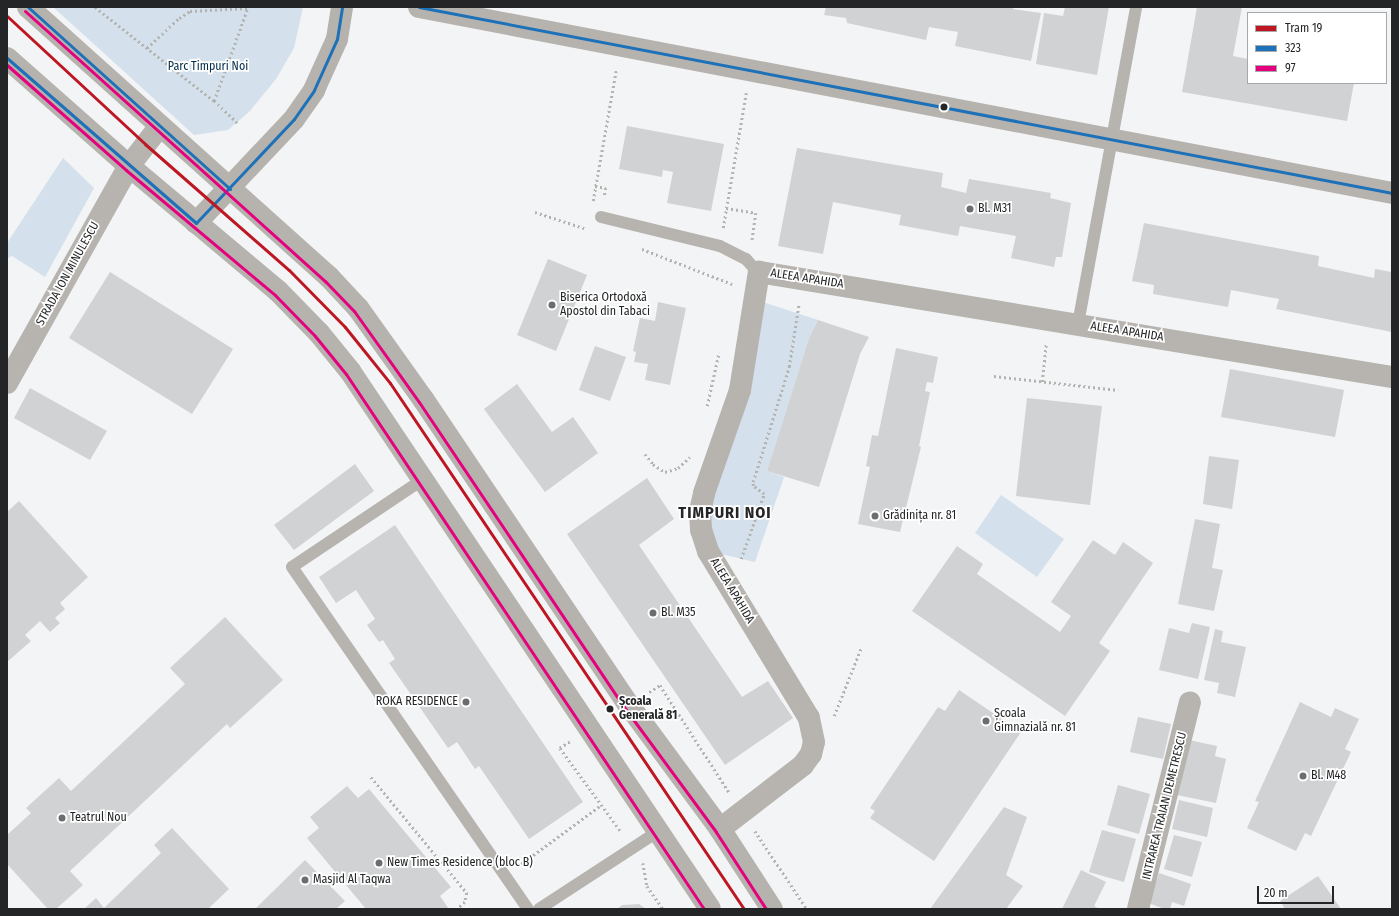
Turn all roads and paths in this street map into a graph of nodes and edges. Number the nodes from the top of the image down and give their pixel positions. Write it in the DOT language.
graph roads {
  1 [pos="28,7"];
  2 [pos="95,7"];
  3 [pos="188,7"];
  4 [pos="247,7"];
  5 [pos="342,7"];
  6 [pos="419,7"];
  7 [pos="1136,7"];
  8 [pos="190,11"];
  9 [pos="620,46"];
  10 [pos="147,48"];
  11 [pos="7,58"];
  12 [pos="750,71"];
  13 [pos="214,102"];
  14 [pos="237,123"];
  15 [pos="159,127"];
  16 [pos="1112,140"];
  17 [pos="129,166"];
  18 [pos="230,189"];
  19 [pos="1392,193"];
  20 [pos="591,207"];
  21 [pos="726,208"];
  22 [pos="601,217"];
  23 [pos="196,223"];
  24 [pos="720,246"];
  25 [pos="752,266"];
  26 [pos="798,313"];
  27 [pos="1078,324"];
  28 [pos="721,347"];
  29 [pos="1045,358"];
  30 [pos="994,376"];
  31 [pos="1392,377"];
  32 [pos="1042,382"];
  33 [pos="7,383"];
  34 [pos="1118,390"];
  35 [pos="706,409"];
  36 [pos="645,454"];
  37 [pos="692,454"];
  38 [pos="422,480"];
  39 [pos="742,559"];
  40 [pos="861,648"];
  41 [pos="1190,702"];
  42 [pos="814,742"];
  43 [pos="370,777"];
  44 [pos="601,805"];
  45 [pos="720,829"];
  46 [pos="657,832"];
  47 [pos="505,875"];
  48 [pos="457,909"];
  49 [pos="528,909"];
  50 [pos="539,909"];
  51 [pos="710,909"];
  52 [pos="772,909"];
  53 [pos="1138,909"];
  1 -- 15 [label="main road"];
  2 -- 10 [label="path"];
  3 -- 8 [label="path"];
  4 -- 8 [label="path"];
  4 -- 13 [label="path"];
  5 -- 18 [label="main road"];
  6 -- 9 [label="main road"];
  7 -- 16 [label="lane"];
  8 -- 10 [label="path"];
  9 -- 12 [label="main road"];
  9 -- 20 [label="path"];
  10 -- 13 [label="path"];
  11 -- 17 [label="main road"];
  12 -- 16 [label="main road"];
  12 -- 21 [label="path"];
  13 -- 14 [label="path"];
  15 -- 17 [label="street, STRADA ION MINULESCU"];
  15 -- 18 [label="main road"];
  16 -- 19 [label="main road"];
  16 -- 27 [label="lane"];
  17 -- 23 [label="main road"];
  17 -- 33 [label="street, STRADA ION MINULESCU"];
  18 -- 23 [label="main road"];
  18 -- 45 [label="main road"];
  21 -- 24 [label="path"];
  21 -- 25 [label="path"];
  22 -- 24 [label="lane"];
  23 -- 38 [label="main road"];
  24 -- 25 [label="lane"];
  25 -- 27 [label="street, ALEEA APAHIDA"];
  25 -- 42 [label="street, ALEEA APAHIDA"];
  26 -- 39 [label="path"];
  27 -- 31 [label="street, ALEEA APAHIDA"];
  28 -- 35 [label="path"];
  29 -- 32 [label="path"];
  30 -- 32 [label="path"];
  32 -- 34 [label="path"];
  36 -- 37 [label="path"];
  38 -- 46 [label="main road"];
  38 -- 47 [label="lane"];
  40 -- 42 [label="path"];
  41 -- 53 [label="street, INTRAREA TRAIAN DEMETRESCU"];
  42 -- 45 [label="street"];
  43 -- 48 [label="path"];
  44 -- 47 [label="path"];
  45 -- 52 [label="main road"];
  46 -- 50 [label="lane"];
  46 -- 51 [label="main road"];
  47 -- 49 [label="lane"];
}
